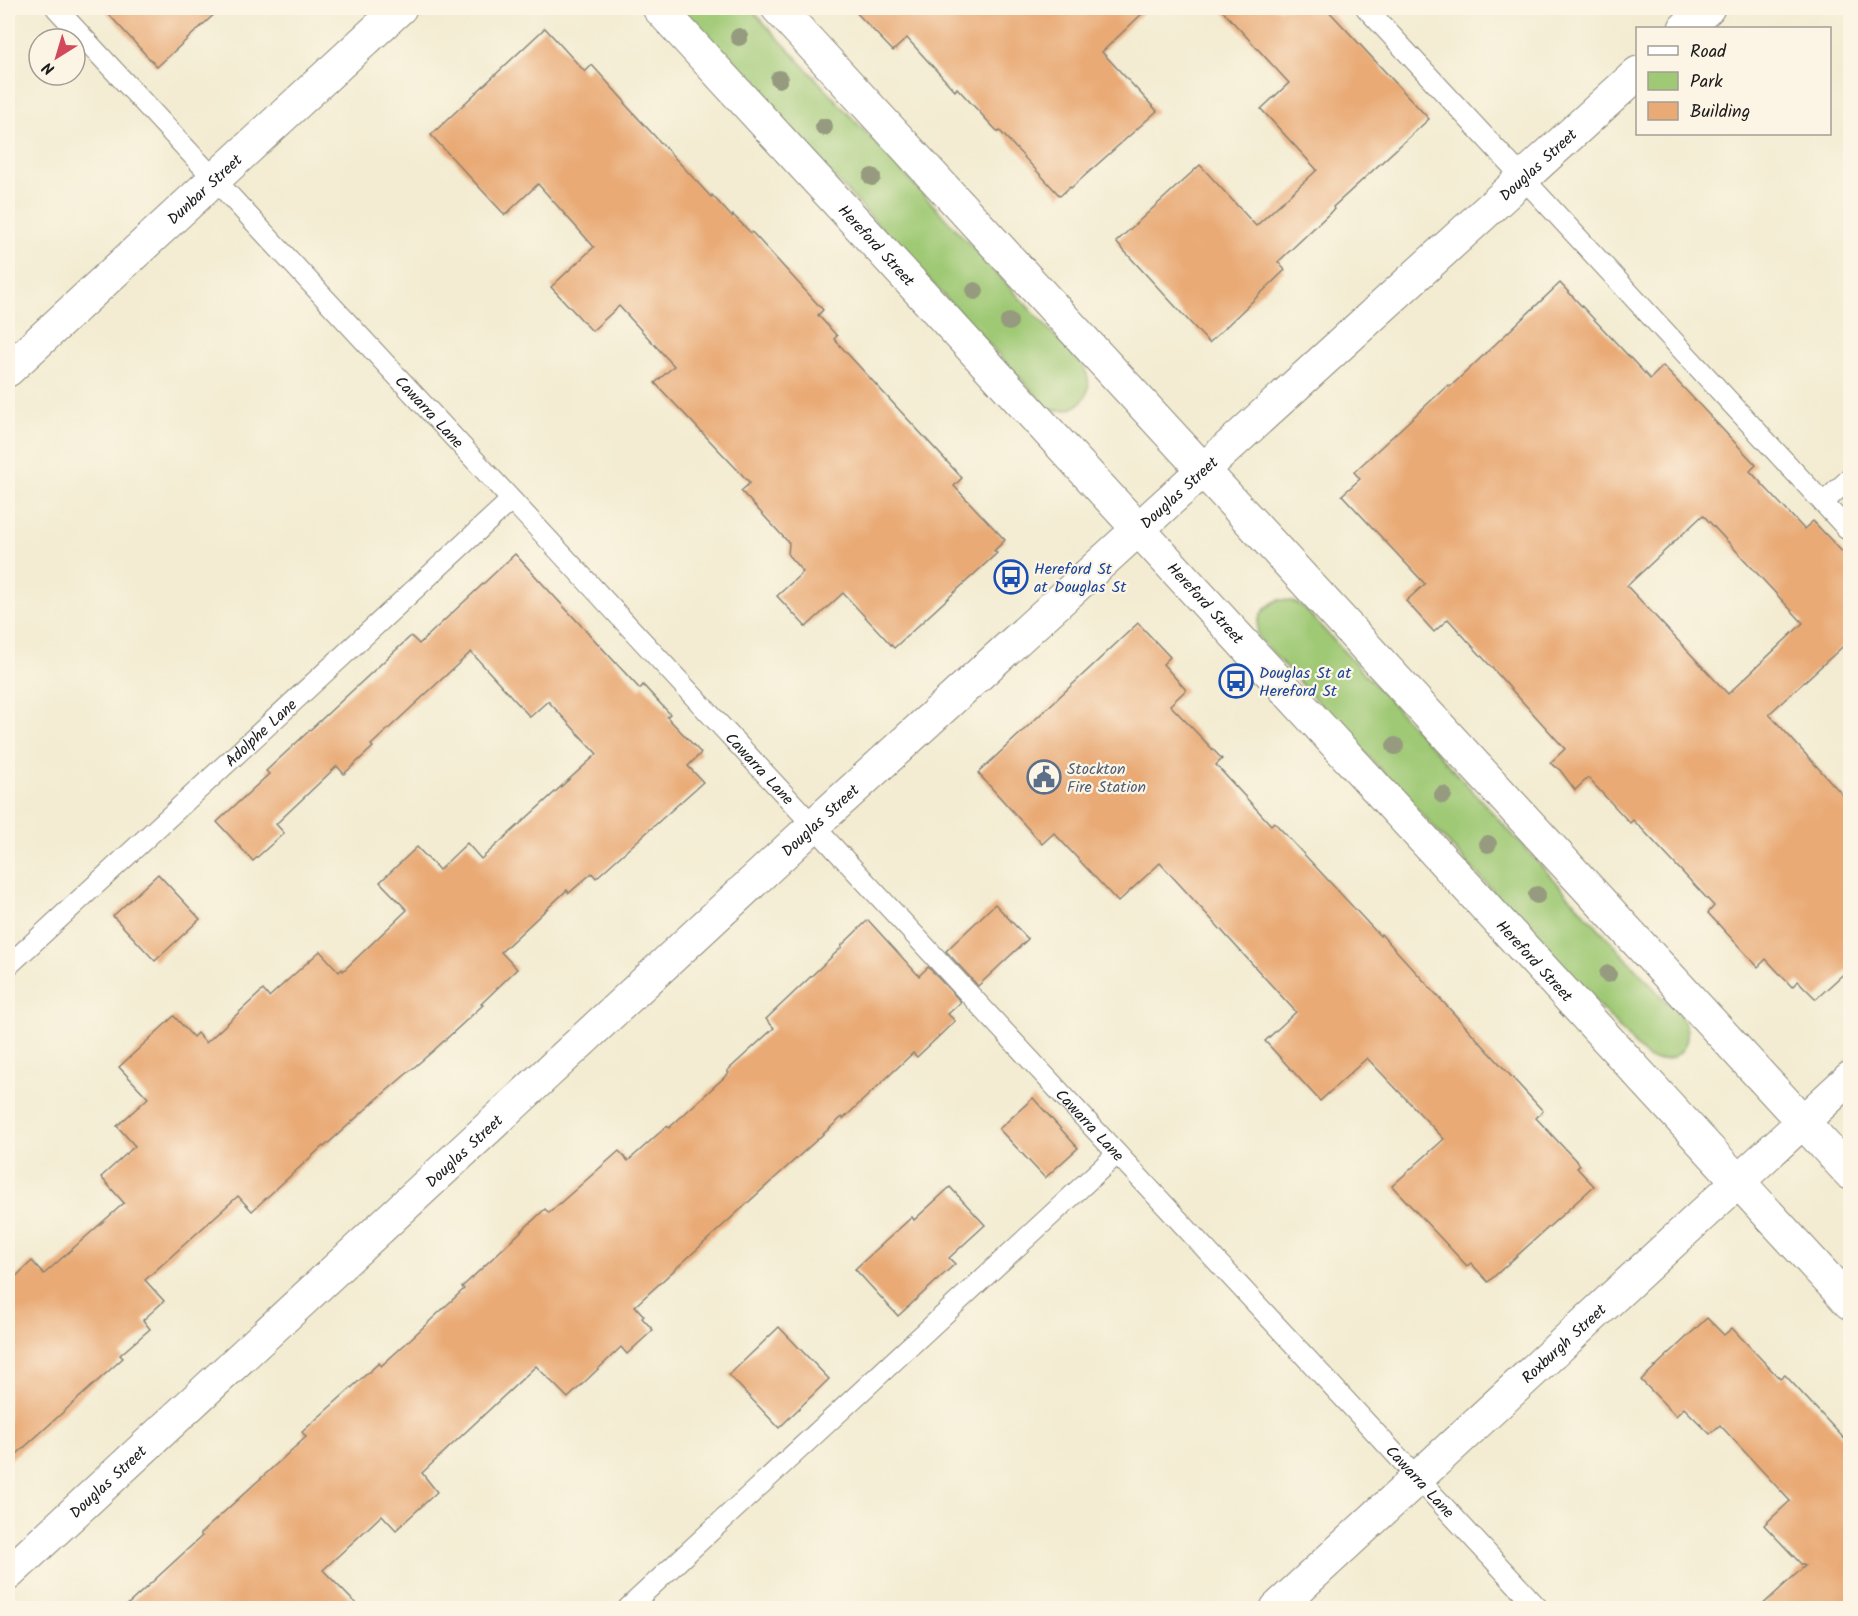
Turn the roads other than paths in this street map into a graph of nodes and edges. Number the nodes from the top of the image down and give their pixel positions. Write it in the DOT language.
graph roads {
  1 [pos="56,8"];
  2 [pos="400,8"];
  3 [pos="659,8"];
  4 [pos="778,8"];
  5 [pos="1366,8"];
  6 [pos="1708,8"];
  7 [pos="1686,27"];
  8 [pos="1636,75"];
  9 [pos="1523,178"];
  10 [pos="215,179"];
  11 [pos="8,370"];
  12 [pos="1203,469"];
  13 [pos="1851,478"];
  14 [pos="512,500"];
  15 [pos="1824,502"];
  16 [pos="1138,529"];
  17 [pos="1851,532"];
  18 [pos="813,826"];
  19 [pos="8,966"];
  20 [pos="1851,1078"];
  21 [pos="1803,1122"];
  22 [pos="1117,1154"];
  23 [pos="1851,1173"];
  24 [pos="1739,1182"];
  25 [pos="1851,1303"];
  26 [pos="1417,1478"];
  27 [pos="8,1574"];
  28 [pos="628,1608"];
  29 [pos="1278,1608"];
  30 [pos="1538,1608"];
  1 -- 10 [label="lane, Cawarra Lane"];
  2 -- 10 [label="street, Dunbar Street"];
  3 -- 16 [label="street, Hereford Street"];
  4 -- 12 [label="street"];
  5 -- 9 [label="lane"];
  6 -- 7 [label="street"];
  8 -- 9 [label="street, Douglas Street"];
  9 -- 12 [label="street, Douglas Street"];
  9 -- 15 [label="lane"];
  10 -- 11 [label="street, Dunbar Street"];
  10 -- 14 [label="lane, Cawarra Lane"];
  12 -- 16 [label="street, Douglas Street"];
  12 -- 21 [label="street"];
  13 -- 15 [label="lane"];
  14 -- 18 [label="lane, Cawarra Lane"];
  14 -- 19 [label="lane, Adolphe Lane"];
  15 -- 17 [label="lane"];
  16 -- 18 [label="street, Douglas Street"];
  16 -- 24 [label="street, Hereford Street"];
  18 -- 22 [label="lane, Cawarra Lane"];
  18 -- 27 [label="street, Douglas Street"];
  20 -- 21 [label="street, Roxburgh Street"];
  21 -- 23 [label="street"];
  21 -- 24 [label="street, Roxburgh Street"];
  22 -- 26 [label="lane, Cawarra Lane"];
  22 -- 28 [label="lane"];
  24 -- 25 [label="street, Hereford Street"];
  24 -- 26 [label="street, Roxburgh Street"];
  26 -- 29 [label="street, Roxburgh Street"];
  26 -- 30 [label="lane, Cawarra Lane"];
}
